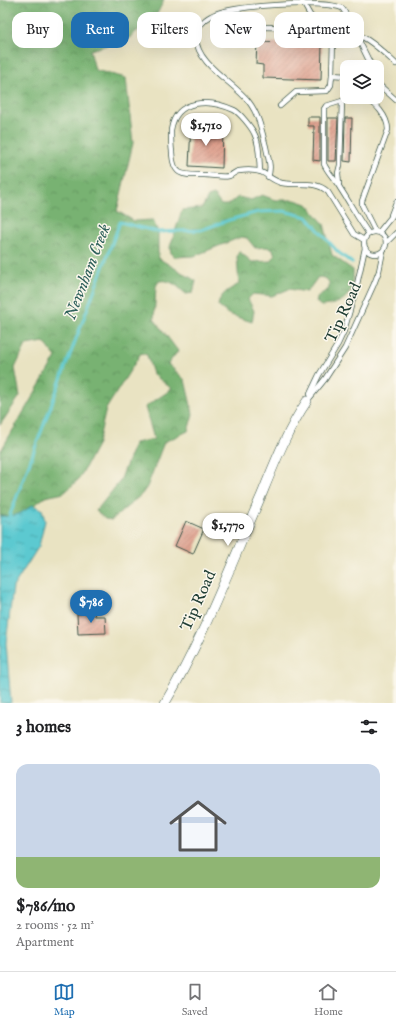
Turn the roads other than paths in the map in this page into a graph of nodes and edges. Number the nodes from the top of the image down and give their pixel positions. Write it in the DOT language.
graph roads {
  1 [pos="302,1"];
  2 [pos="308,12"];
  3 [pos="344,12"];
  4 [pos="364,38"];
  5 [pos="333,48"];
  6 [pos="363,48"];
  7 [pos="369,60"];
  8 [pos="396,64"];
  9 [pos="332,75"];
  10 [pos="340,76"];
  11 [pos="384,89"];
  12 [pos="396,100"];
  13 [pos="340,102"];
  14 [pos="342,104"];
  15 [pos="375,104"];
  16 [pos="280,106"];
  17 [pos="260,172"];
  18 [pos="268,177"];
  19 [pos="339,186"];
  20 [pos="396,202"];
  21 [pos="396,211"];
  22 [pos="389,218"];
  23 [pos="377,232"];
  24 [pos="368,234"];
  25 [pos="396,234"];
  26 [pos="364,240"];
  27 [pos="386,243"];
  28 [pos="365,248"];
  29 [pos="383,251"];
  30 [pos="307,401"];
  31 [pos="165,703"];
  1 -- 2 [label="lane"];
  1 -- 3 [label="lane"];
  1 -- 18 [label="lane"];
  4 -- 8 [label="lane"];
  5 -- 9 [label="lane"];
  6 -- 7 [label="lane"];
  9 -- 10 [label="lane"];
  9 -- 16 [label="lane"];
  11 -- 12 [label="lane"];
  13 -- 19 [label="lane"];
  14 -- 19 [label="lane"];
  15 -- 23 [label="lane"];
  17 -- 17 [label="lane"];
  17 -- 18 [label="lane"];
  18 -- 26 [label="lane"];
  19 -- 24 [label="lane"];
  20 -- 22 [label="lane"];
  21 -- 22 [label="lane"];
  22 -- 23 [label="lane"];
  23 -- 24 [label="lane"];
  23 -- 27 [label="lane"];
  24 -- 26 [label="lane"];
  25 -- 27 [label="lane"];
  26 -- 28 [label="lane"];
  27 -- 29 [label="lane"];
  28 -- 29 [label="lane"];
  28 -- 30 [label="lane, Tip Road"];
  29 -- 30 [label="lane, Tip Road"];
  30 -- 31 [label="street, Tip Road"];
}
